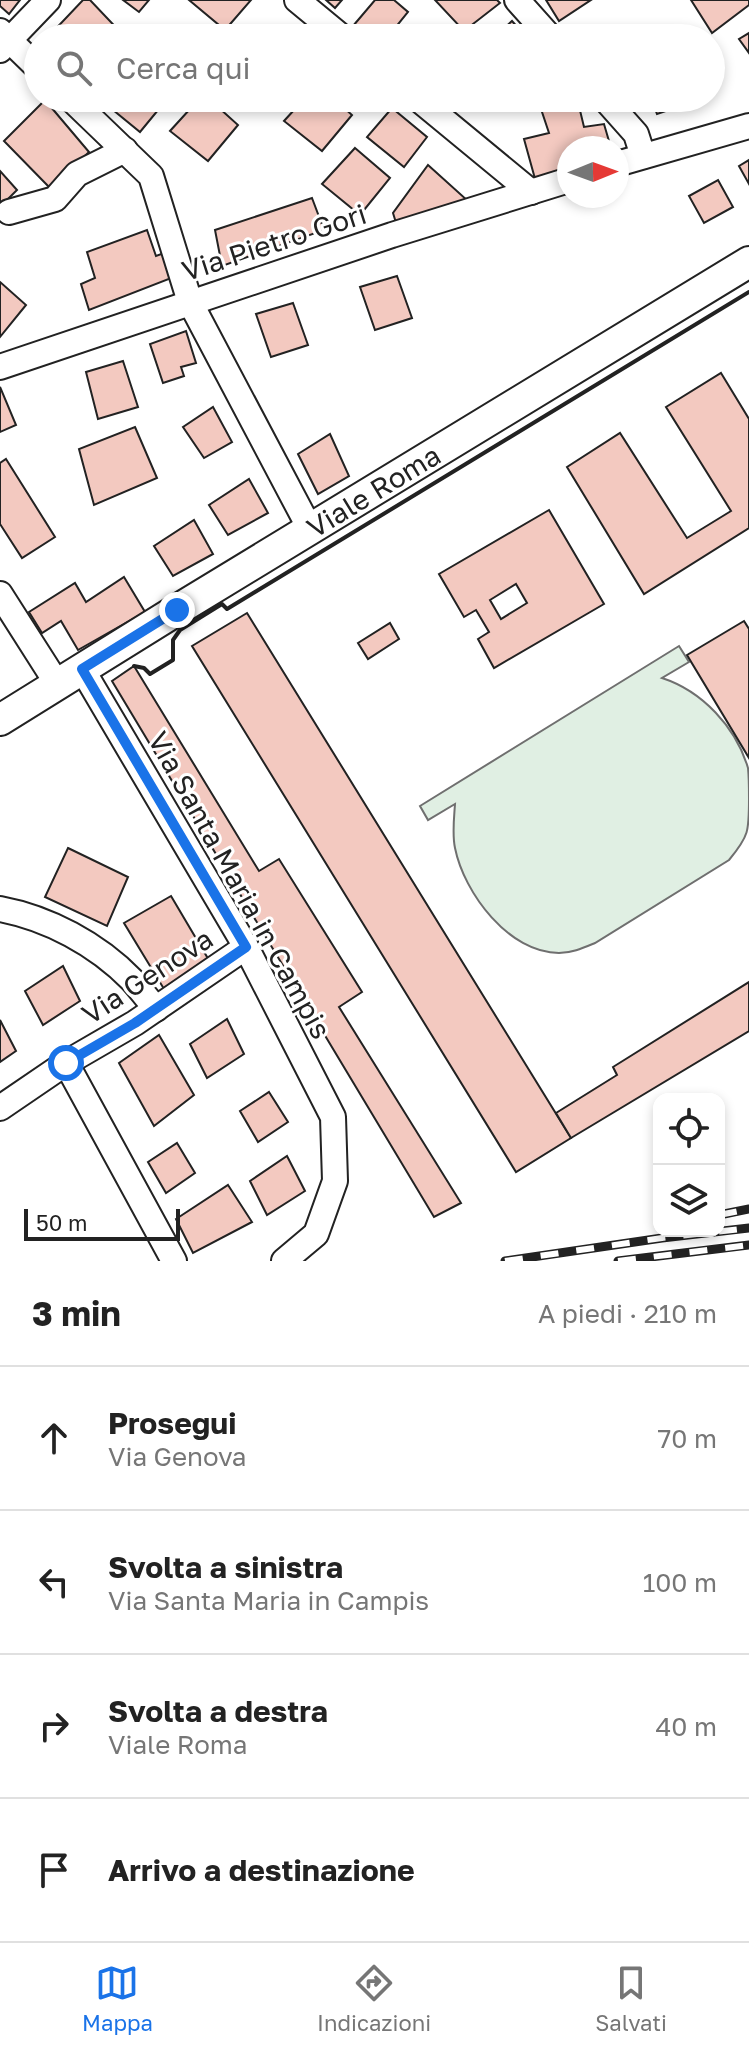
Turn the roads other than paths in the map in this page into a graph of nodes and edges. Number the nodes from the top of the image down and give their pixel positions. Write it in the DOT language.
graph roads {
  1 [pos="48,0"];
  2 [pos="297,0"];
  3 [pos="517,0"];
  4 [pos="326,24"];
  5 [pos="538,24"];
  6 [pos="3,41"];
  7 [pos="24,57"];
  8 [pos="85,112"];
  9 [pos="434,112"];
  10 [pos="616,112"];
  11 [pos="749,126"];
  12 [pos="125,150"];
  13 [pos="643,156"];
  14 [pos="629,160"];
  15 [pos="557,184"];
  16 [pos="531,192"];
  17 [pos="9,212"];
  18 [pos="749,262"];
  19 [pos="190,302"];
  20 [pos="0,367"];
  21 [pos="310,529"];
  22 [pos="0,594"];
  23 [pos="70,677"];
  24 [pos="0,720"];
  25 [pos="0,909"];
  26 [pos="246,947"];
  27 [pos="156,1009"];
  28 [pos="66,1063"];
  29 [pos="0,1108"];
  30 [pos="174,1261"];
  31 [pos="284,1261"];
  1 -- 6 [label="street"];
  2 -- 4 [label="street"];
  3 -- 5 [label="street"];
  6 -- 7 [label="street"];
  8 -- 12 [label="street"];
  9 -- 16 [label="street"];
  10 -- 13 [label="street"];
  11 -- 13 [label="street"];
  12 -- 17 [label="street"];
  12 -- 19 [label="street"];
  13 -- 14 [label="street"];
  15 -- 16 [label="street, Via Pietro Gori"];
  16 -- 19 [label="street, Via Pietro Gori"];
  18 -- 21 [label="main road, Viale Roma"];
  19 -- 20 [label="street, Via Pietro Gori"];
  19 -- 21 [label="street"];
  21 -- 23 [label="main road, Viale Roma"];
  22 -- 23 [label="street, Via Santa Maria in Campis"];
  23 -- 24 [label="main road, Viale Roma"];
  23 -- 26 [label="street, Via Santa Maria in Campis"];
  25 -- 27 [label="street"];
  26 -- 27 [label="street, Via Genova"];
  26 -- 31 [label="street, Via Santa Maria in Campis"];
  27 -- 28 [label="street, Via Genova"];
  28 -- 29 [label="street, Via Genova"];
  28 -- 30 [label="street"];
}
